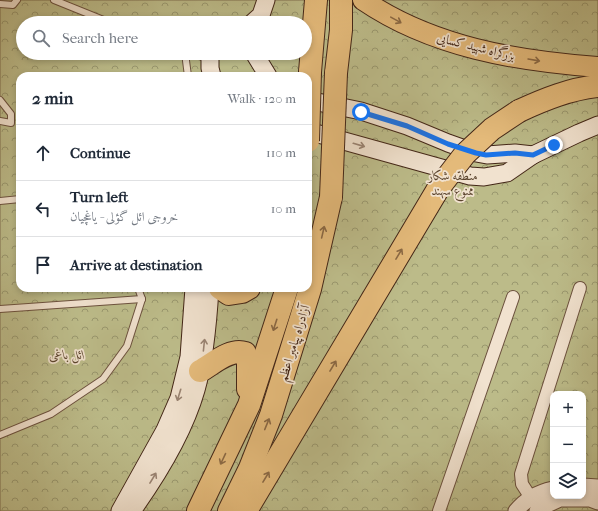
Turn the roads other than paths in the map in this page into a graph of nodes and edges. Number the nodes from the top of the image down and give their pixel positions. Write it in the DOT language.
graph roads {
  1 [pos="17,0"];
  2 [pos="54,0"];
  3 [pos="266,0"];
  4 [pos="341,0"];
  5 [pos="363,0"];
  6 [pos="0,4"];
  7 [pos="316,5"];
  8 [pos="94,16"];
  9 [pos="260,16"];
  10 [pos="312,50"];
  11 [pos="186,60"];
  12 [pos="210,60"];
  13 [pos="258,60"];
  14 [pos="311,60"];
  15 [pos="598,67"];
  16 [pos="187,72"];
  17 [pos="212,72"];
  18 [pos="266,72"];
  19 [pos="310,72"];
  20 [pos="598,86"];
  21 [pos="0,100"];
  22 [pos="312,101"];
  23 [pos="0,121"];
  24 [pos="598,125"];
  25 [pos="312,132"];
  26 [pos="533,155"];
  27 [pos="16,199"];
  28 [pos="0,201"];
  29 [pos="312,280"];
  30 [pos="580,288"];
  31 [pos="139,292"];
  32 [pos="194,292"];
  33 [pos="210,292"];
  34 [pos="226,292"];
  35 [pos="242,292"];
  36 [pos="286,292"];
  37 [pos="309,292"];
  38 [pos="513,297"];
  39 [pos="142,300"];
  40 [pos="0,309"];
  41 [pos="200,371"];
  42 [pos="249,405"];
  43 [pos="0,435"];
  44 [pos="586,486"];
  45 [pos="598,487"];
  46 [pos="550,490"];
  47 [pos="598,502"];
  48 [pos="534,505"];
  49 [pos="120,511"];
  50 [pos="132,511"];
  51 [pos="198,511"];
  52 [pos="229,511"];
  53 [pos="246,511"];
  54 [pos="439,511"];
  55 [pos="516,511"];
  1 -- 6 [label="lane"];
  2 -- 8 [label="lane"];
  3 -- 9 [label="main road"];
  29 -- 4 [label="highway, آزادراه پیامبر اعظم, one-way, bridge"];
  5 -- 15 [label="highway, بزرگراه شهید کسایی, one-way"];
  7 -- 10 [label="highway, bridge"];
  11 -- 16 [label="lane"];
  12 -- 17 [label="main road"];
  13 -- 18 [label="main road"];
  14 -- 19 [label="highway, bridge"];
  53 -- 20 [label="highway, one-way, bridge"];
  21 -- 23 [label="lane"];
  22 -- 26 [label="main road"];
  24 -- 26 [label="main road"];
  25 -- 26 [label="main road, one-way"];
  27 -- 28 [label="lane"];
  30 -- 48 [label="street"];
  31 -- 39 [label="lane"];
  32 -- 49 [label="main road, one-way"];
  41 -- 33 [label="main road, one-way"];
  34 -- 35 [label="highway"];
  36 -- 42 [label="highway, آزادراه پیامبر اعظم, one-way"];
  52 -- 37 [label="highway, آزادراه پیامبر اعظم, one-way, bridge"];
  38 -- 54 [label="street"];
  39 -- 40 [label="lane"];
  39 -- 43 [label="lane"];
  41 -- 42 [label="highway"];
  50 -- 41 [label="main road, one-way"];
  42 -- 51 [label="highway, آزادراه پیامبر اعظم, one-way"];
  44 -- 45 [label="street"];
  46 -- 48 [label="street"];
  47 -- 48 [label="street"];
  48 -- 55 [label="street"];
}
